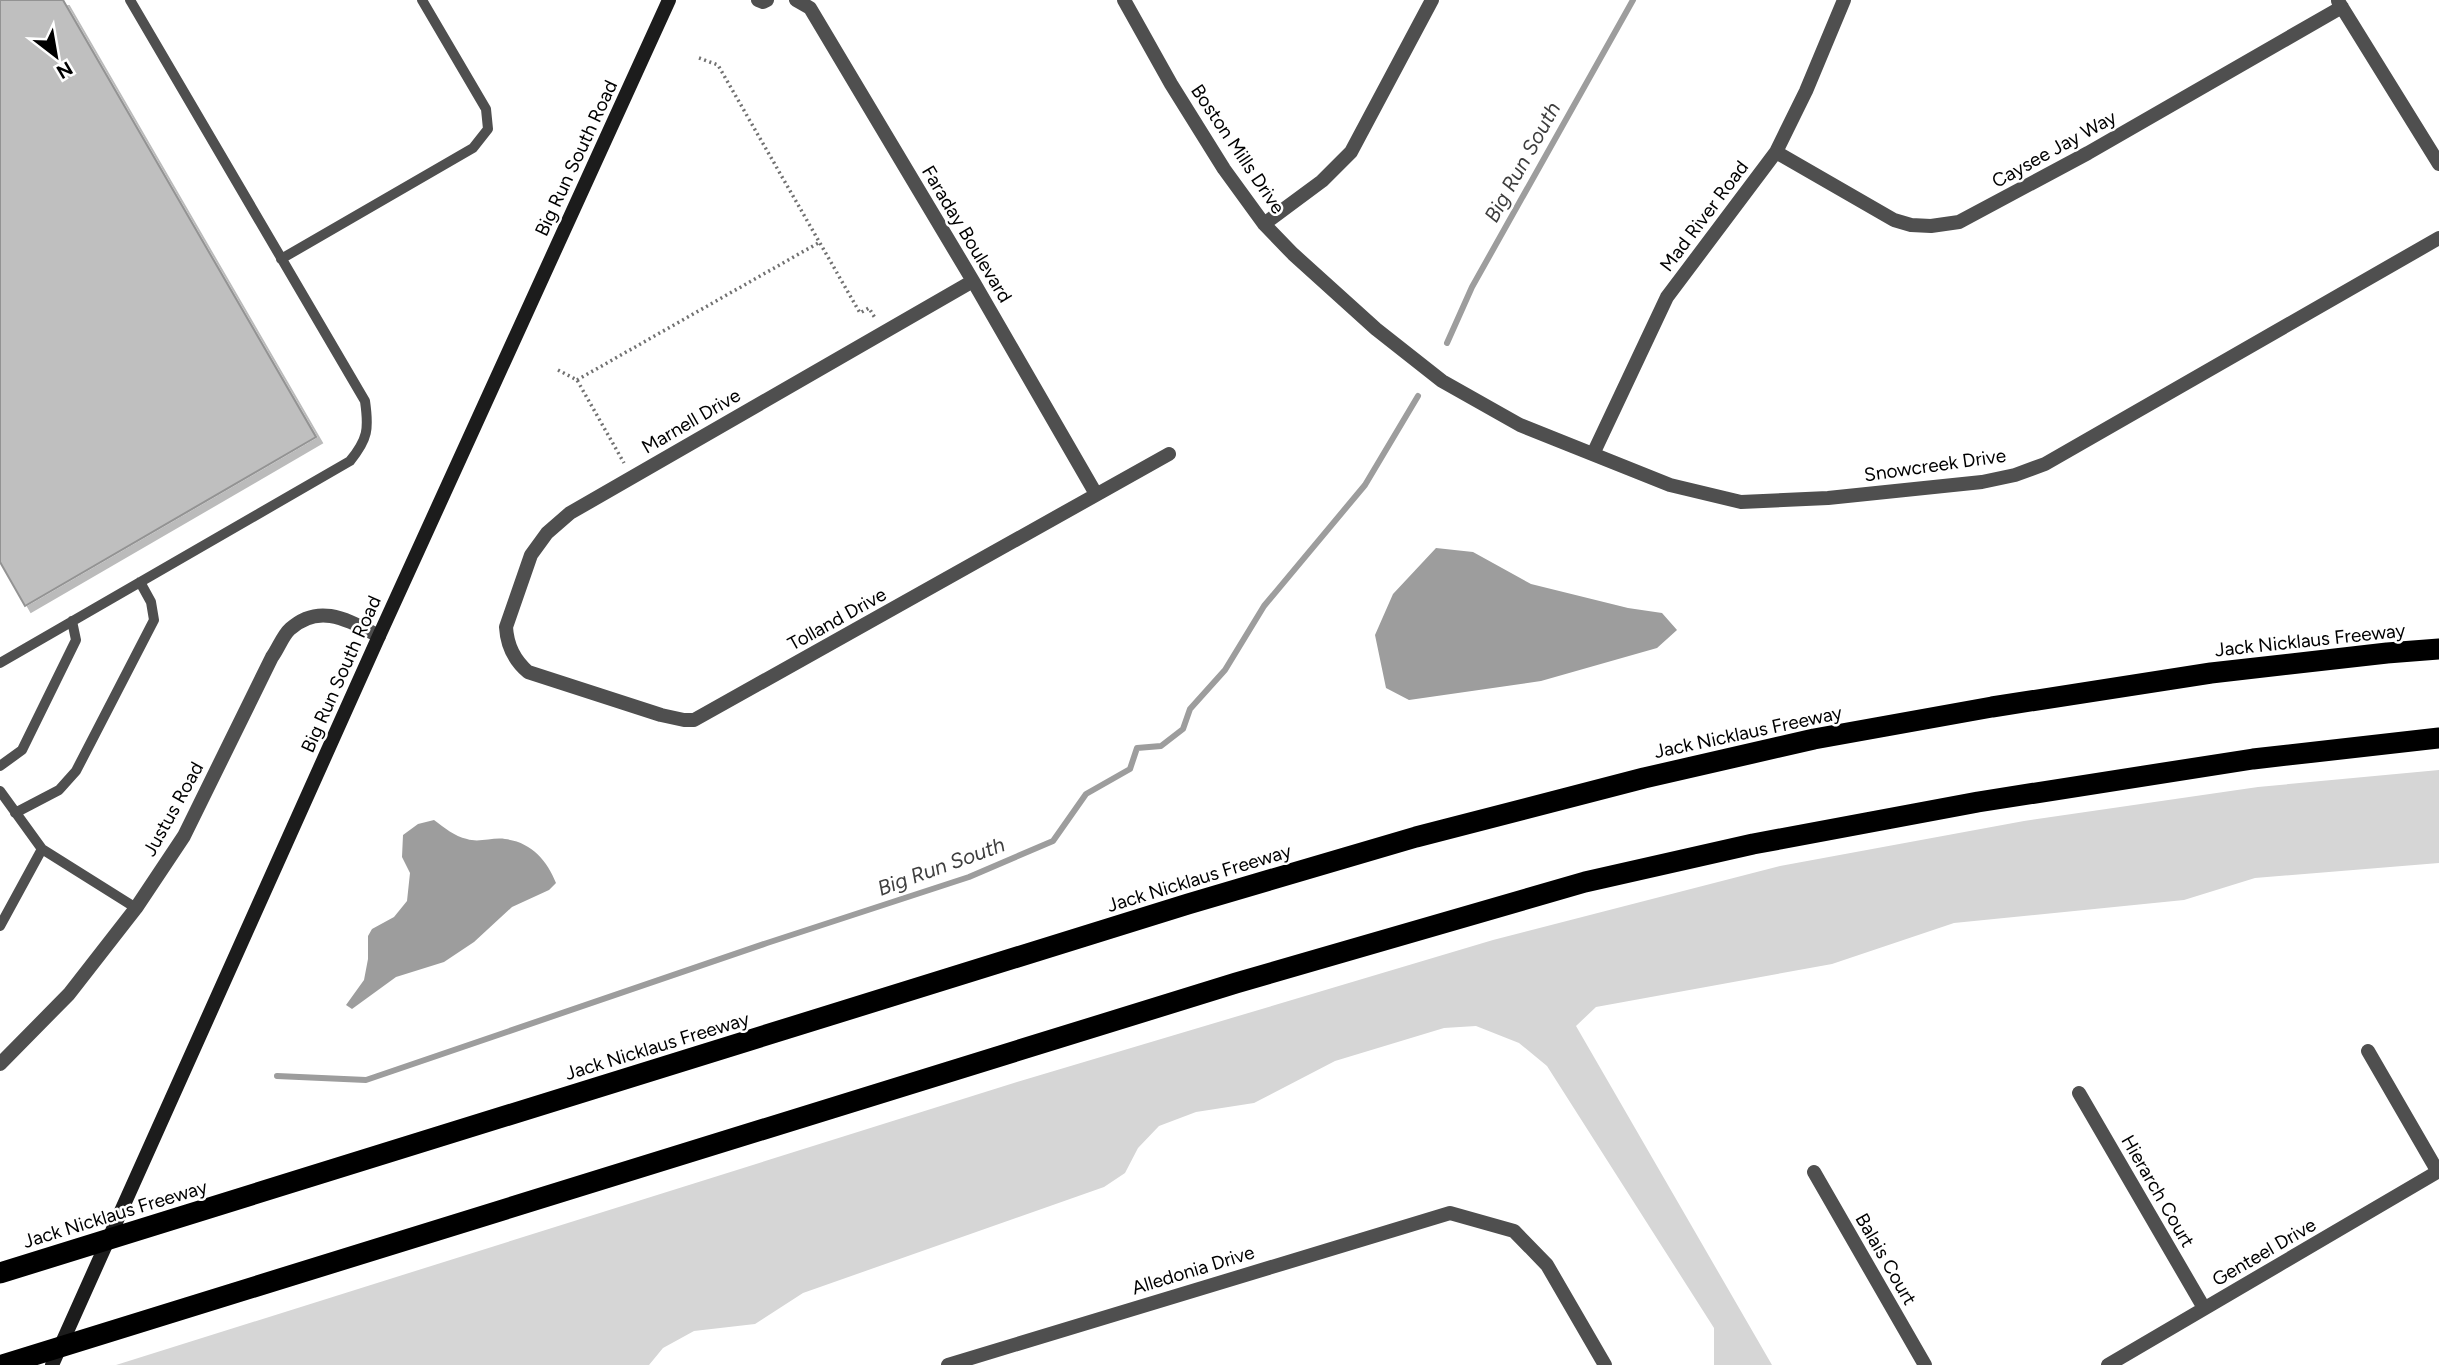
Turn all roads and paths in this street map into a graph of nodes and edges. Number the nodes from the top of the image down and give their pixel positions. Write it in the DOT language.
graph roads {
  1 [pos="130,0"];
  2 [pos="422,0"];
  3 [pos="669,0"];
  4 [pos="758,0"];
  5 [pos="767,0"];
  6 [pos="796,0"];
  7 [pos="1124,0"];
  8 [pos="1432,0"];
  9 [pos="1844,0"];
  10 [pos="2340,3"];
  11 [pos="699,58"];
  12 [pos="1776,152"];
  13 [pos="2439,164"];
  14 [pos="1264,224"];
  15 [pos="2439,238"];
  16 [pos="820,242"];
  17 [pos="281,259"];
  18 [pos="973,281"];
  19 [pos="883,332"];
  20 [pos="558,370"];
  21 [pos="577,380"];
  22 [pos="1442,381"];
  23 [pos="1169,454"];
  24 [pos="1593,454"];
  25 [pos="632,477"];
  26 [pos="1096,494"];
  27 [pos="139,582"];
  28 [pos="72,621"];
  29 [pos="379,636"];
  30 [pos="2439,649"];
  31 [pos="514,655"];
  32 [pos="0,663"];
  33 [pos="2439,738"];
  34 [pos="0,766"];
  35 [pos="0,791"];
  36 [pos="15,813"];
  37 [pos="42,849"];
  38 [pos="136,908"];
  39 [pos="0,926"];
  40 [pos="2368,1051"];
  41 [pos="0,1064"];
  42 [pos="2079,1093"];
  43 [pos="1814,1172"];
  44 [pos="2439,1172"];
  45 [pos="0,1273"];
  46 [pos="2204,1308"];
  47 [pos="2,1365"];
  48 [pos="52,1365"];
  49 [pos="948,1365"];
  50 [pos="1605,1365"];
  51 [pos="1925,1365"];
  52 [pos="2108,1365"];
  1 -- 17 [label="lane"];
  2 -- 17 [label="lane"];
  3 -- 29 [label="street, Big Run South Road"];
  4 -- 5 [label="street"];
  6 -- 18 [label="street, Faraday Boulevard"];
  7 -- 14 [label="street, Boston Mills Drive"];
  8 -- 14 [label="street"];
  9 -- 12 [label="street, Mad River Road"];
  10 -- 12 [label="street, Caysee Jay Way"];
  10 -- 13 [label="street"];
  11 -- 16 [label="path"];
  12 -- 24 [label="street, Mad River Road"];
  14 -- 22 [label="street, Boston Mills Drive"];
  15 -- 24 [label="street, Snowcreek Drive"];
  16 -- 19 [label="path"];
  16 -- 21 [label="path"];
  17 -- 27 [label="lane"];
  18 -- 19 [label="street, Marnell Drive"];
  18 -- 26 [label="street, Faraday Boulevard"];
  19 -- 25 [label="street, Marnell Drive"];
  20 -- 21 [label="path"];
  21 -- 25 [label="path"];
  22 -- 24 [label="street, Snowcreek Drive"];
  23 -- 26 [label="street, Tolland Drive"];
  25 -- 31 [label="street, Marnell Drive"];
  26 -- 31 [label="street, Tolland Drive"];
  27 -- 28 [label="lane"];
  27 -- 36 [label="lane"];
  28 -- 32 [label="lane"];
  28 -- 34 [label="lane"];
  29 -- 38 [label="street, Justus Road"];
  29 -- 48 [label="street, Big Run South Road"];
  30 -- 45 [label="highway, Jack Nicklaus Freeway"];
  33 -- 47 [label="highway"];
  35 -- 36 [label="lane"];
  36 -- 37 [label="lane"];
  37 -- 38 [label="lane"];
  37 -- 39 [label="lane"];
  38 -- 41 [label="street, Justus Road"];
  40 -- 44 [label="street"];
  42 -- 46 [label="street, Hierarch Court"];
  43 -- 51 [label="street, Balais Court"];
  44 -- 46 [label="street, Genteel Drive"];
  46 -- 52 [label="street, Genteel Drive"];
  49 -- 50 [label="street, Alledonia Drive"];
}
